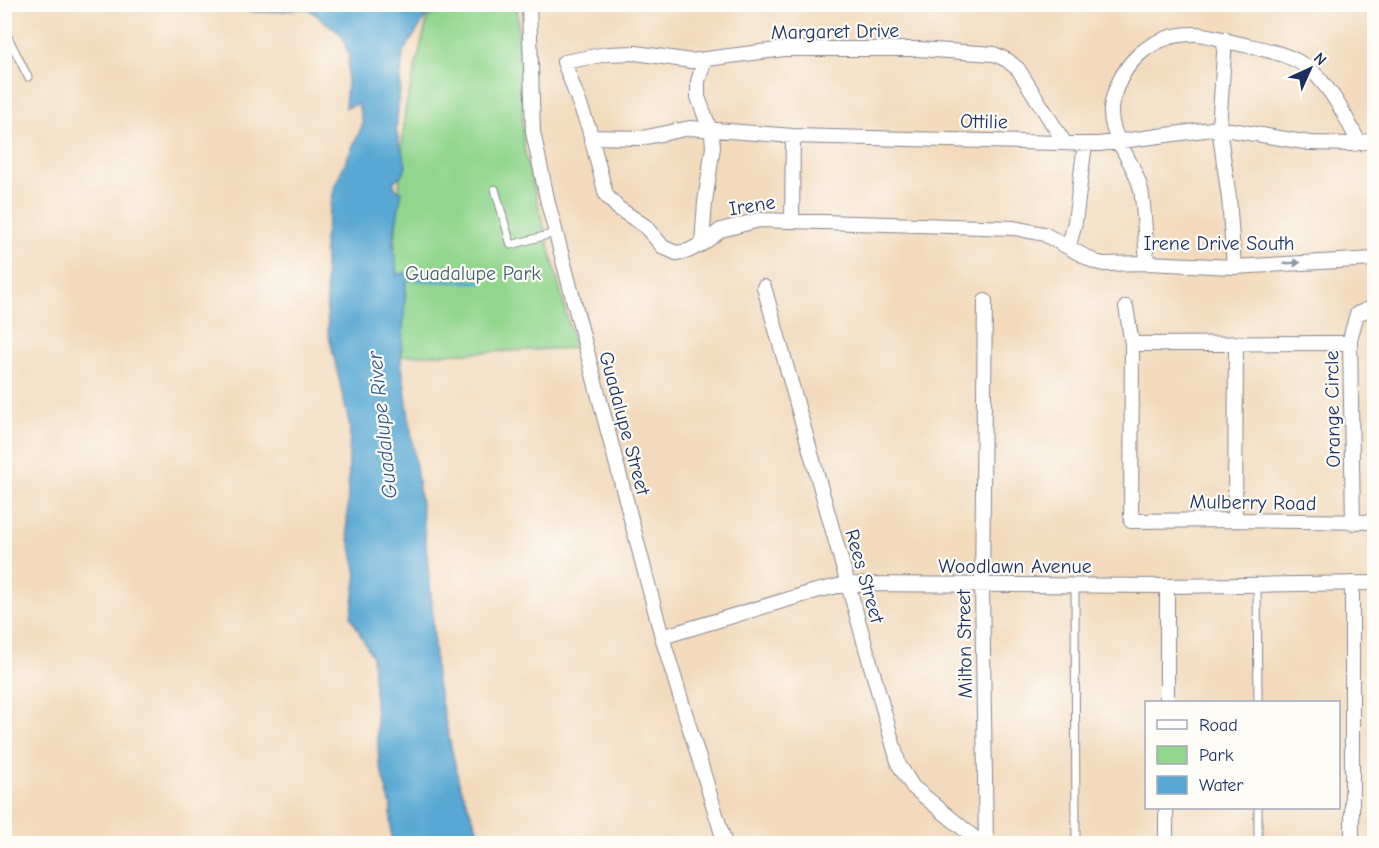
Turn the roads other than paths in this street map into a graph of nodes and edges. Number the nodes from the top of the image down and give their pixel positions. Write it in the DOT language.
graph roads {
  1 [pos="530,4"];
  2 [pos="4,29"];
  3 [pos="1225,39"];
  4 [pos="705,59"];
  5 [pos="564,62"];
  6 [pos="28,77"];
  7 [pos="1219,128"];
  8 [pos="710,130"];
  9 [pos="793,136"];
  10 [pos="591,137"];
  11 [pos="1374,140"];
  12 [pos="1064,142"];
  13 [pos="1120,142"];
  14 [pos="1359,143"];
  15 [pos="1085,144"];
  16 [pos="495,189"];
  17 [pos="792,219"];
  18 [pos="555,233"];
  19 [pos="702,244"];
  20 [pos="1069,246"];
  21 [pos="1374,259"];
  22 [pos="1147,263"];
  23 [pos="1234,267"];
  24 [pos="764,287"];
  25 [pos="985,301"];
  26 [pos="1126,307"];
  27 [pos="1374,307"];
  28 [pos="1350,339"];
  29 [pos="1132,344"];
  30 [pos="1236,344"];
  31 [pos="1235,520"];
  32 [pos="1374,522"];
  33 [pos="1353,523"];
  34 [pos="1352,583"];
  35 [pos="1374,583"];
  36 [pos="847,584"];
  37 [pos="1257,585"];
  38 [pos="982,586"];
  39 [pos="1075,586"];
  40 [pos="1167,586"];
  41 [pos="662,637"];
  42 [pos="1167,701"];
  43 [pos="1258,701"];
  44 [pos="1166,809"];
  45 [pos="1258,809"];
  46 [pos="725,843"];
  47 [pos="982,843"];
  48 [pos="986,843"];
  49 [pos="1076,843"];
  50 [pos="1166,843"];
  51 [pos="1258,843"];
  52 [pos="1352,843"];
  1 -- 18 [label="street, Guadalupe Street"];
  2 -- 6 [label="lane"];
  3 -- 7 [label="street"];
  3 -- 13 [label="street"];
  3 -- 14 [label="street"];
  4 -- 5 [label="street, Margaret Drive"];
  4 -- 8 [label="street"];
  4 -- 12 [label="street, Margaret Drive"];
  5 -- 10 [label="street, Irene"];
  7 -- 13 [label="street, Ottilie"];
  7 -- 14 [label="street, Ottilie"];
  7 -- 23 [label="street"];
  8 -- 9 [label="street, Ottilie"];
  8 -- 10 [label="street, Ottilie"];
  8 -- 19 [label="street"];
  9 -- 12 [label="street, Ottilie"];
  9 -- 17 [label="street"];
  10 -- 19 [label="street, Irene"];
  11 -- 14 [label="street, Ottilie"];
  12 -- 15 [label="street, Ottilie"];
  13 -- 15 [label="street, Ottilie"];
  13 -- 22 [label="street"];
  15 -- 20 [label="street"];
  16 -- 18 [label="lane"];
  17 -- 19 [label="street, Irene"];
  17 -- 20 [label="street, Irene"];
  18 -- 41 [label="street, Guadalupe Street"];
  20 -- 22 [label="street, Irene Drive South"];
  23 -- 21 [label="street, Irene Drive South, one-way"];
  22 -- 23 [label="street, Irene Drive South"];
  24 -- 36 [label="street, Rees Street"];
  25 -- 38 [label="street, Milton Street"];
  26 -- 29 [label="street"];
  27 -- 28 [label="street, Orange Circle"];
  28 -- 30 [label="street"];
  28 -- 33 [label="street, Orange Circle"];
  29 -- 30 [label="street"];
  29 -- 31 [label="street, Mulberry Road"];
  30 -- 31 [label="street"];
  31 -- 33 [label="street, Mulberry Road"];
  32 -- 33 [label="street, Mulberry Road"];
  34 -- 35 [label="street, Woodlawn Avenue"];
  34 -- 37 [label="street, Woodlawn Avenue"];
  34 -- 52 [label="street"];
  36 -- 38 [label="street, Woodlawn Avenue"];
  36 -- 41 [label="street, Woodlawn Avenue"];
  36 -- 47 [label="street, Rees Street"];
  37 -- 40 [label="street, Woodlawn Avenue"];
  37 -- 43 [label="lane"];
  38 -- 39 [label="street, Woodlawn Avenue"];
  38 -- 48 [label="street, Milton Street"];
  39 -- 40 [label="street, Woodlawn Avenue"];
  39 -- 49 [label="lane"];
  40 -- 42 [label="street"];
  41 -- 46 [label="street, Guadalupe Street"];
  44 -- 50 [label="street"];
  45 -- 51 [label="lane"];
}
